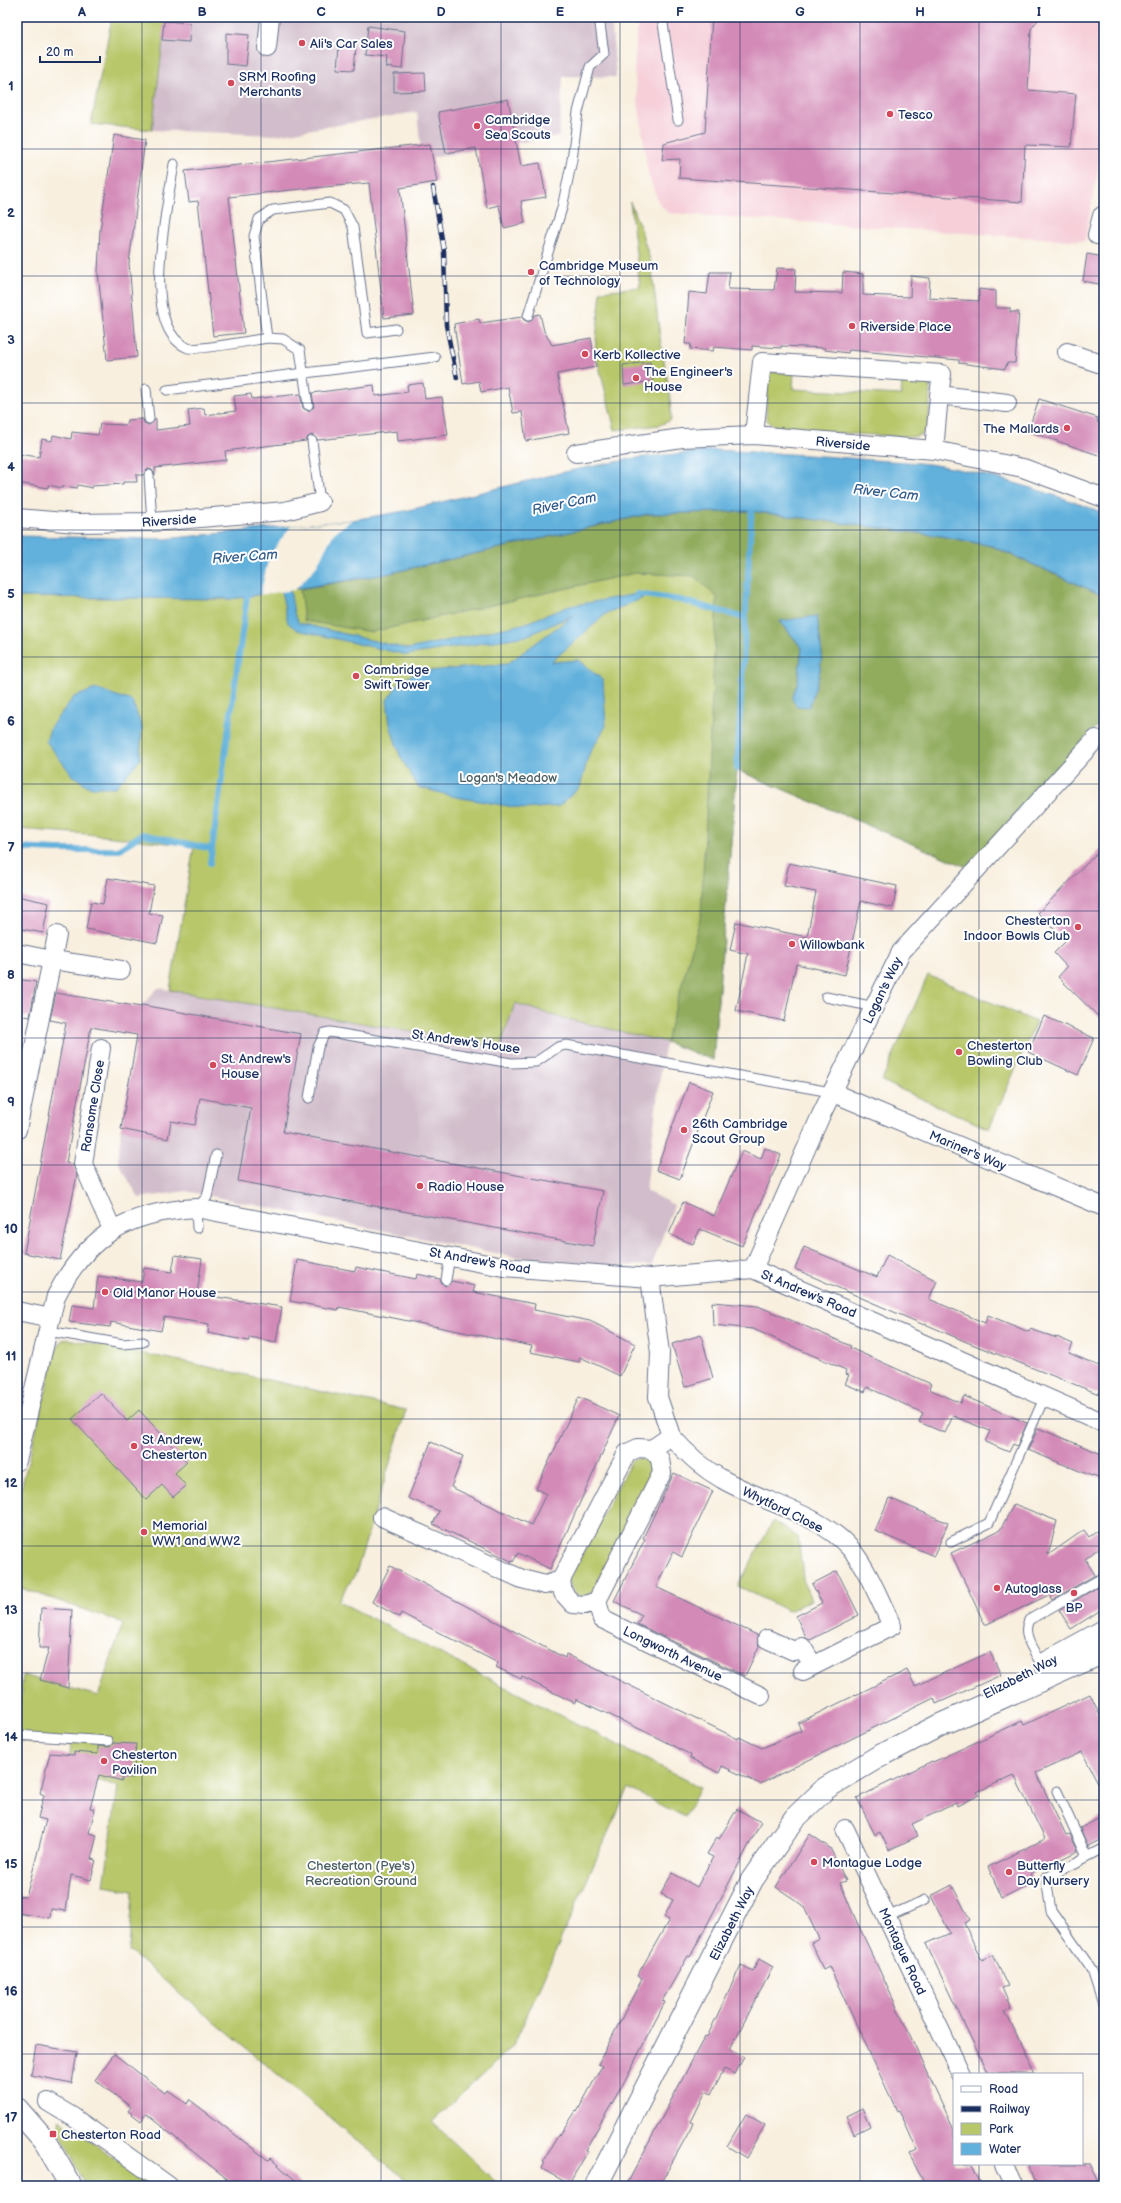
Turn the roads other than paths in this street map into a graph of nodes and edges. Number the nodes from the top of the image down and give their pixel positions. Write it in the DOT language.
graph roads {
  1 [pos="270,17"];
  2 [pos="599,17"];
  3 [pos="662,17"];
  4 [pos="267,48"];
  5 [pos="678,120"];
  6 [pos="174,164"];
  7 [pos="1103,212"];
  8 [pos="1097,235"];
  9 [pos="528,316"];
  10 [pos="396,329"];
  11 [pos="267,338"];
  12 [pos="1067,352"];
  13 [pos="435,357"];
  14 [pos="1104,365"];
  15 [pos="304,373"];
  16 [pos="146,389"];
  17 [pos="167,390"];
  18 [pos="939,396"];
  19 [pos="1007,403"];
  20 [pos="308,405"];
  21 [pos="149,419"];
  22 [pos="754,435"];
  23 [pos="312,441"];
  24 [pos="934,450"];
  25 [pos="576,453"];
  26 [pos="149,475"];
  27 [pos="1104,498"];
  28 [pos="320,502"];
  29 [pos="17,518"];
  30 [pos="152,522"];
  31 [pos="1100,736"];
  32 [pos="57,935"];
  33 [pos="17,953"];
  34 [pos="52,960"];
  35 [pos="121,970"];
  36 [pos="826,997"];
  37 [pos="875,1007"];
  38 [pos="101,1048"];
  39 [pos="831,1092"];
  40 [pos="309,1098"];
  41 [pos="17,1130"];
  42 [pos="216,1155"];
  43 [pos="1104,1207"];
  44 [pos="196,1208"];
  45 [pos="197,1228"];
  46 [pos="112,1229"];
  47 [pos="450,1256"];
  48 [pos="753,1269"];
  49 [pos="650,1278"];
  50 [pos="446,1280"];
  51 [pos="17,1311"];
  52 [pos="49,1324"];
  53 [pos="143,1342"];
  54 [pos="1045,1396"];
  55 [pos="1104,1423"];
  56 [pos="671,1436"];
  57 [pos="652,1449"];
  58 [pos="17,1461"];
  59 [pos="382,1517"];
  60 [pos="951,1542"];
  61 [pos="1104,1578"];
  62 [pos="560,1580"];
  63 [pos="597,1601"];
  64 [pos="1104,1631"];
  65 [pos="767,1639"];
  66 [pos="1104,1652"];
  67 [pos="1042,1665"];
  68 [pos="761,1696"];
  69 [pos="940,1725"];
  70 [pos="17,1735"];
  71 [pos="108,1741"];
  72 [pos="1057,1791"];
  73 [pos="845,1829"];
  74 [pos="1104,1848"];
  75 [pos="1087,1857"];
  76 [pos="925,1900"];
  77 [pos="887,1917"];
  78 [pos="1104,2007"];
  79 [pos="961,2073"];
  80 [pos="48,2102"];
  81 [pos="17,2109"];
  82 [pos="1004,2165"];
  83 [pos="71,2186"];
  84 [pos="169,2186"];
  85 [pos="596,2186"];
  86 [pos="1014,2186"];
  1 -- 4 [label="street"];
  2 -- 9 [label="lane"];
  3 -- 5 [label="lane"];
  6 -- 11 [label="lane"];
  7 -- 8 [label="street"];
  10 -- 11 [label="lane"];
  11 -- 15 [label="lane"];
  12 -- 14 [label="street"];
  13 -- 15 [label="lane"];
  15 -- 17 [label="lane"];
  15 -- 20 [label="lane"];
  16 -- 21 [label="lane"];
  18 -- 19 [label="street"];
  18 -- 22 [label="street"];
  18 -- 24 [label="street"];
  22 -- 24 [label="street, Riverside"];
  22 -- 25 [label="street, Riverside"];
  23 -- 28 [label="lane"];
  24 -- 27 [label="street, Riverside"];
  26 -- 30 [label="lane"];
  28 -- 30 [label="street, Riverside"];
  29 -- 30 [label="street, Riverside"];
  31 -- 37 [label="street, Logan's Way"];
  32 -- 34 [label="street"];
  33 -- 34 [label="street"];
  34 -- 35 [label="street"];
  34 -- 41 [label="street"];
  36 -- 37 [label="lane"];
  37 -- 39 [label="street, Logan's Way"];
  38 -- 46 [label="street, Ransome Close"];
  39 -- 40 [label="lane, St Andrew's House"];
  39 -- 43 [label="street, Mariner's Way"];
  39 -- 48 [label="street, Logan's Way"];
  42 -- 44 [label="lane"];
  44 -- 45 [label="lane"];
  44 -- 46 [label="street, St Andrew's Road"];
  44 -- 47 [label="street, St Andrew's Road"];
  46 -- 52 [label="street, St Andrew's Road"];
  47 -- 49 [label="street, St Andrew's Road"];
  47 -- 50 [label="lane"];
  48 -- 49 [label="street, St Andrew's Road"];
  48 -- 54 [label="street, St Andrew's Road"];
  49 -- 56 [label="street"];
  51 -- 52 [label="street"];
  52 -- 53 [label="lane"];
  52 -- 58 [label="street, St Andrew's Road"];
  54 -- 55 [label="street, St Andrew's Road"];
  54 -- 60 [label="lane"];
  56 -- 57 [label="street"];
  56 -- 65 [label="street, Whytford Close"];
  57 -- 62 [label="street"];
  57 -- 63 [label="street"];
  59 -- 62 [label="street"];
  61 -- 67 [label="lane"];
  62 -- 63 [label="street"];
  63 -- 68 [label="street, Longworth Avenue"];
  64 -- 67 [label="main road, Elizabeth Way"];
  66 -- 69 [label="main road, Elizabeth Way"];
  67 -- 69 [label="main road, Elizabeth Way"];
  69 -- 85 [label="main road, Elizabeth Way"];
  70 -- 71 [label="lane"];
  72 -- 75 [label="lane"];
  73 -- 77 [label="street, Montague Road"];
  74 -- 75 [label="lane"];
  75 -- 78 [label="lane"];
  76 -- 77 [label="lane"];
  77 -- 79 [label="street, Montague Road"];
  80 -- 84 [label="street"];
  81 -- 83 [label="main road"];
  82 -- 86 [label="street"];
}
